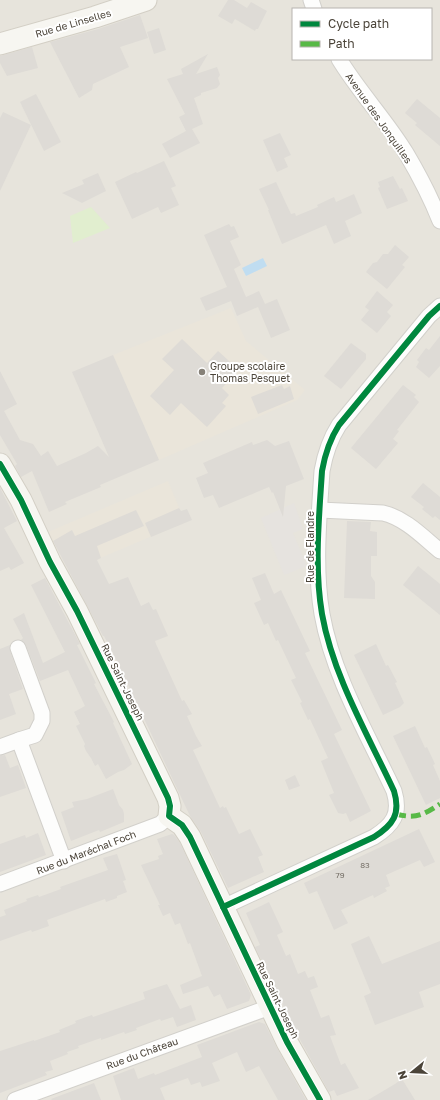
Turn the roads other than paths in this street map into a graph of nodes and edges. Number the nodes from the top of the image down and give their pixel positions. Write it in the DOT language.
graph roads {
  1 [pos="146,0"];
  2 [pos="0,44"];
  3 [pos="340,60"];
  4 [pos="440,221"];
  5 [pos="440,306"];
  6 [pos="0,464"];
  7 [pos="320,510"];
  8 [pos="440,551"];
  9 [pos="18,648"];
  10 [pos="19,740"];
  11 [pos="0,747"];
  12 [pos="169,816"];
  13 [pos="64,861"];
  14 [pos="0,884"];
  15 [pos="223,907"];
  16 [pos="270,1007"];
  17 [pos="15,1100"];
  18 [pos="320,1100"];
  1 -- 2 [label="street, Rue de Linselles"];
  3 -- 4 [label="street, Avenue des Jonquilles"];
  5 -- 7 [label="street, Rue de Flandre"];
  6 -- 12 [label="street, Rue Saint-Joseph"];
  7 -- 8 [label="street"];
  7 -- 15 [label="street, Rue de Flandre"];
  9 -- 10 [label="street"];
  10 -- 11 [label="street"];
  10 -- 13 [label="street"];
  12 -- 13 [label="street, Rue du Maréchal Foch"];
  12 -- 15 [label="street, Rue Saint-Joseph"];
  13 -- 14 [label="street, Rue du Maréchal Foch"];
  15 -- 16 [label="street, Rue Saint-Joseph"];
  16 -- 17 [label="street, Rue du Château"];
  16 -- 18 [label="street, Rue Saint-Joseph"];
}
